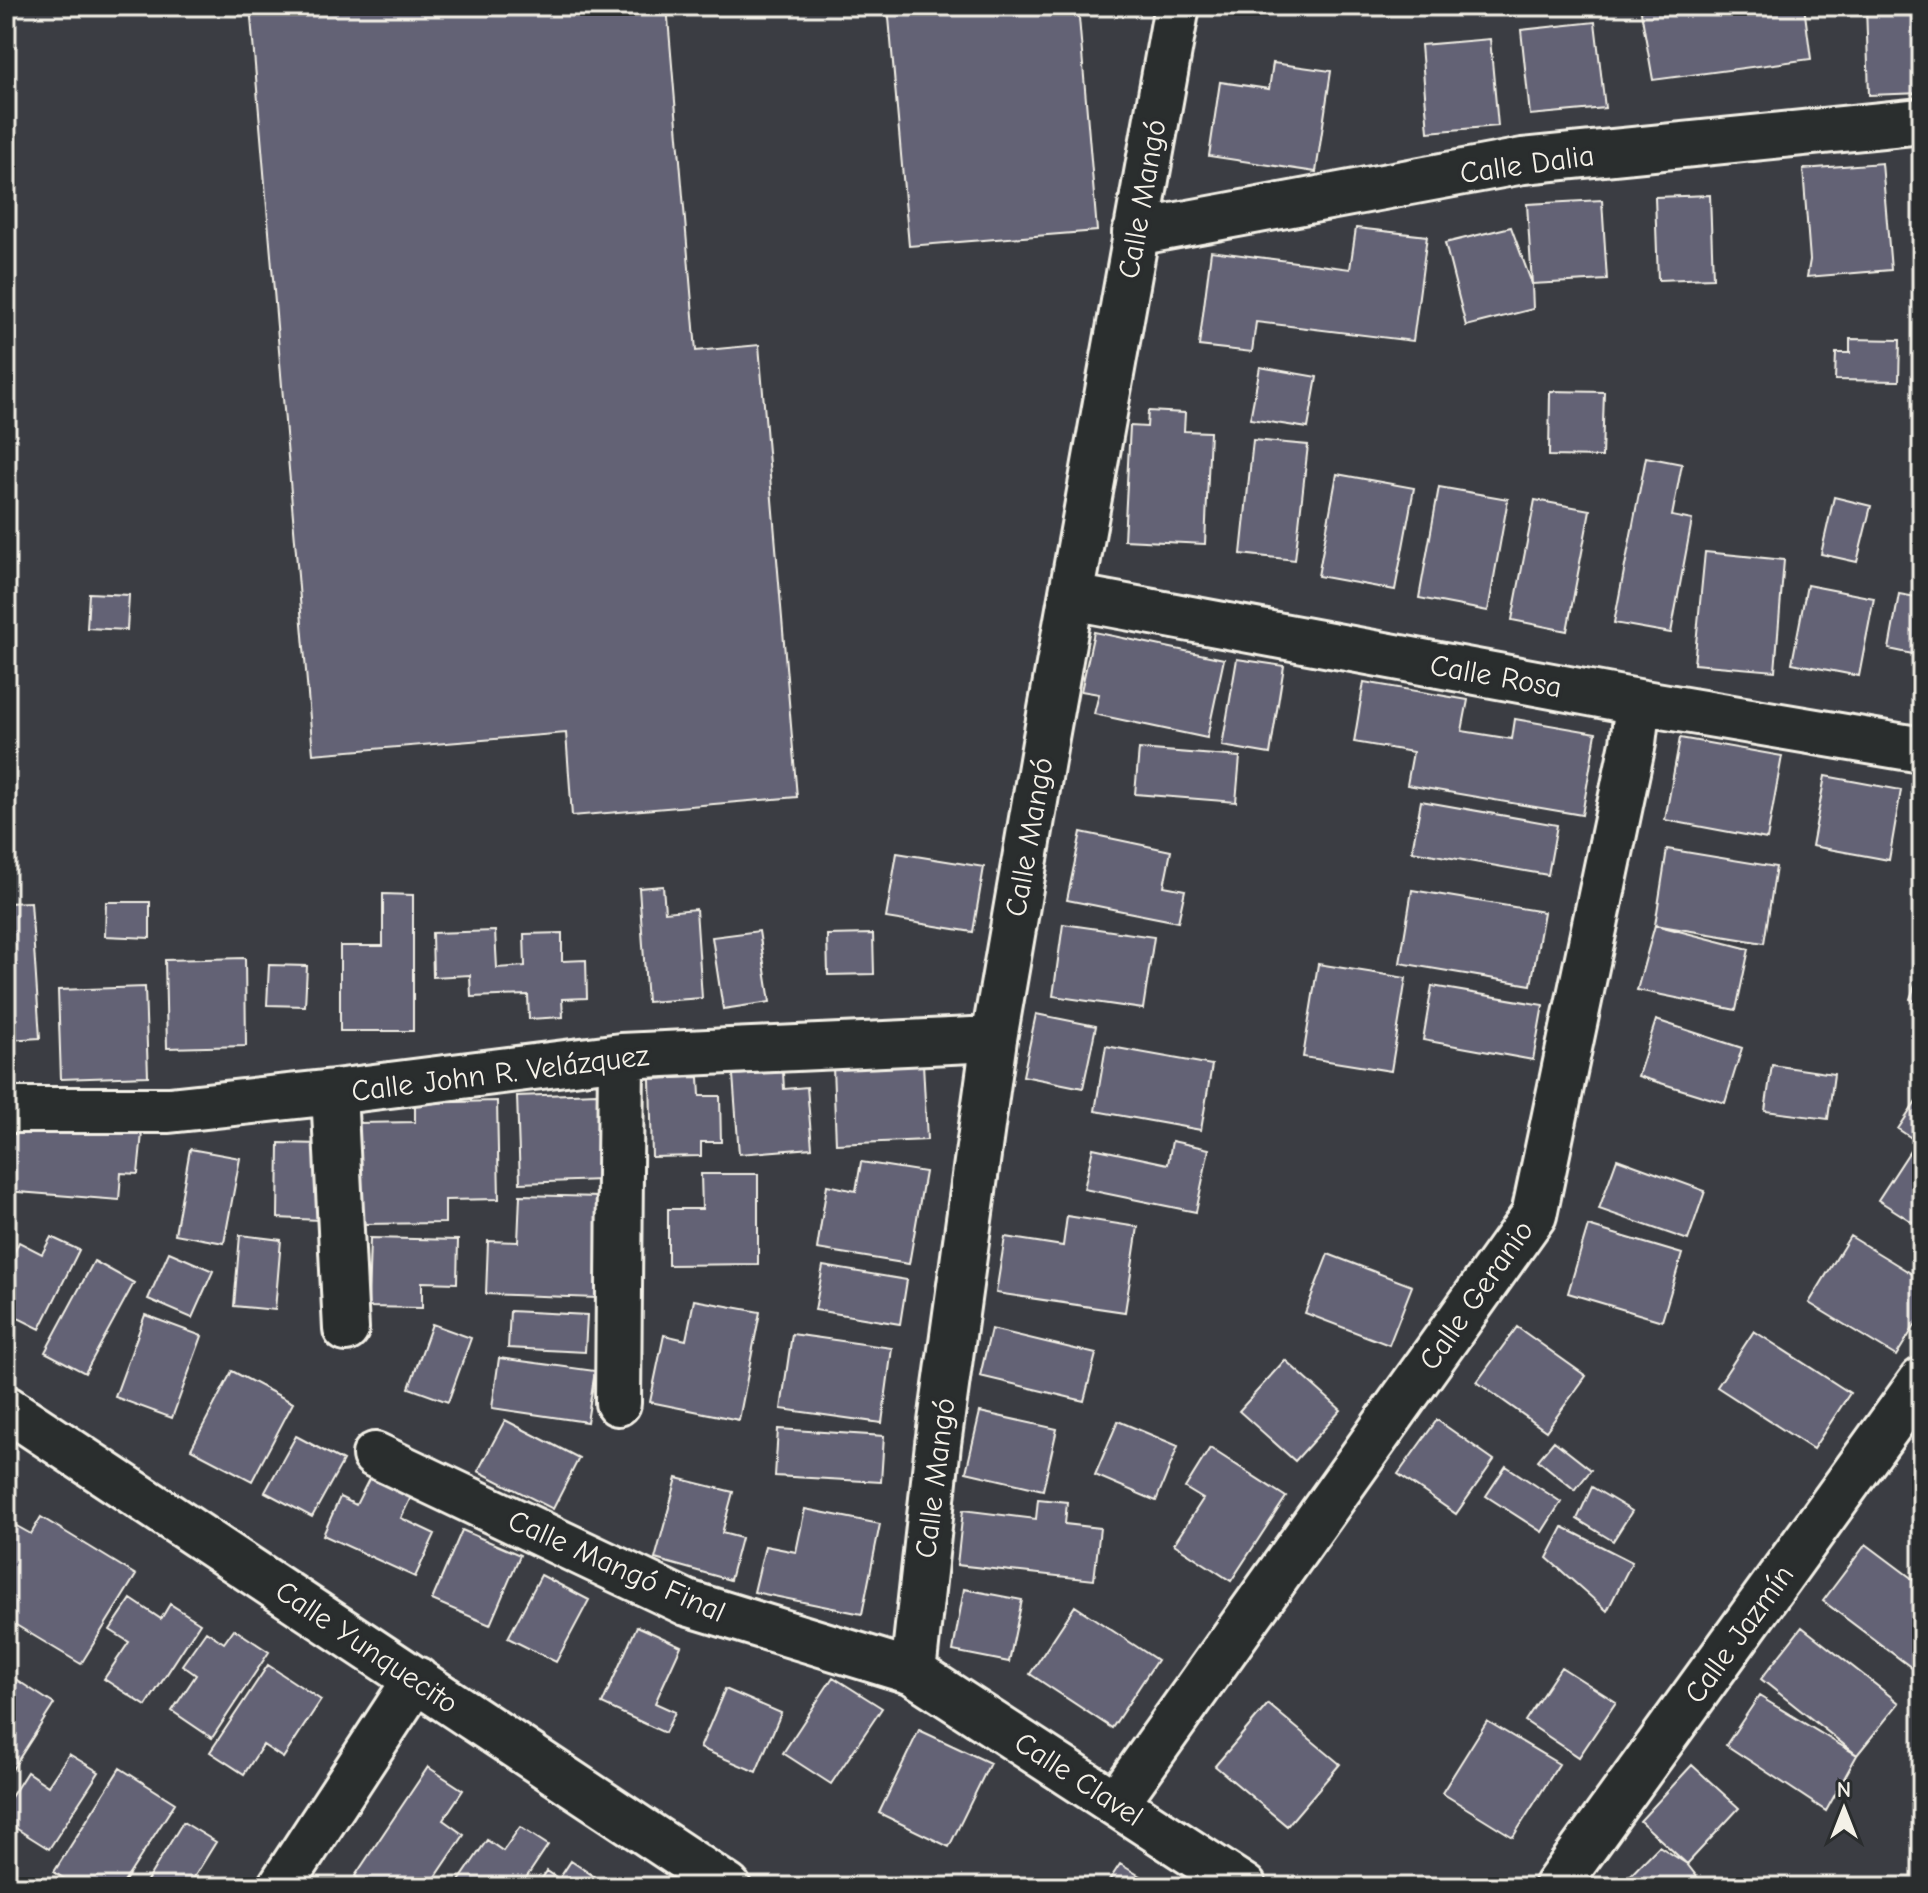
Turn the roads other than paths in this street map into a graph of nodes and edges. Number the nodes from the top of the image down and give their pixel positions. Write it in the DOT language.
graph roads {
  1 [pos="1177,6"];
  2 [pos="1922,121"];
  3 [pos="1135,233"];
  4 [pos="1072,597"];
  5 [pos="1638,702"];
  6 [pos="1922,750"];
  7 [pos="994,1039"];
  8 [pos="621,1056"];
  9 [pos="334,1092"];
  10 [pos="6,1110"];
  11 [pos="346,1329"];
  12 [pos="1922,1380"];
  13 [pos="618,1403"];
  14 [pos="6,1408"];
  15 [pos="375,1455"];
  16 [pos="913,1672"];
  17 [pos="416,1679"];
  18 [pos="1116,1803"];
  19 [pos="280,1887"];
  20 [pos="728,1887"];
  21 [pos="1244,1887"];
  22 [pos="1556,1887"];
  1 -- 3 [label="street, Calle Mangó"];
  2 -- 3 [label="street, Calle Dalia"];
  3 -- 4 [label="street, Calle Mangó"];
  4 -- 5 [label="street, Calle Rosa"];
  4 -- 7 [label="street, Calle Mangó"];
  5 -- 6 [label="street, Calle Rosa"];
  5 -- 18 [label="street, Calle Geranio"];
  7 -- 8 [label="street, Calle John R. Velázquez"];
  7 -- 16 [label="street, Calle Mangó"];
  8 -- 9 [label="street, Calle John R. Velázquez"];
  8 -- 13 [label="street"];
  9 -- 10 [label="street, Calle John R. Velázquez"];
  9 -- 11 [label="street"];
  12 -- 22 [label="street, Calle Jazmín"];
  14 -- 17 [label="street, Calle Yunquecito"];
  15 -- 16 [label="street, Calle Mangó Final"];
  16 -- 18 [label="street, Calle Clavel"];
  17 -- 19 [label="street"];
  17 -- 20 [label="street, Calle Yunquecito"];
  18 -- 21 [label="street, Calle Clavel"];
}
